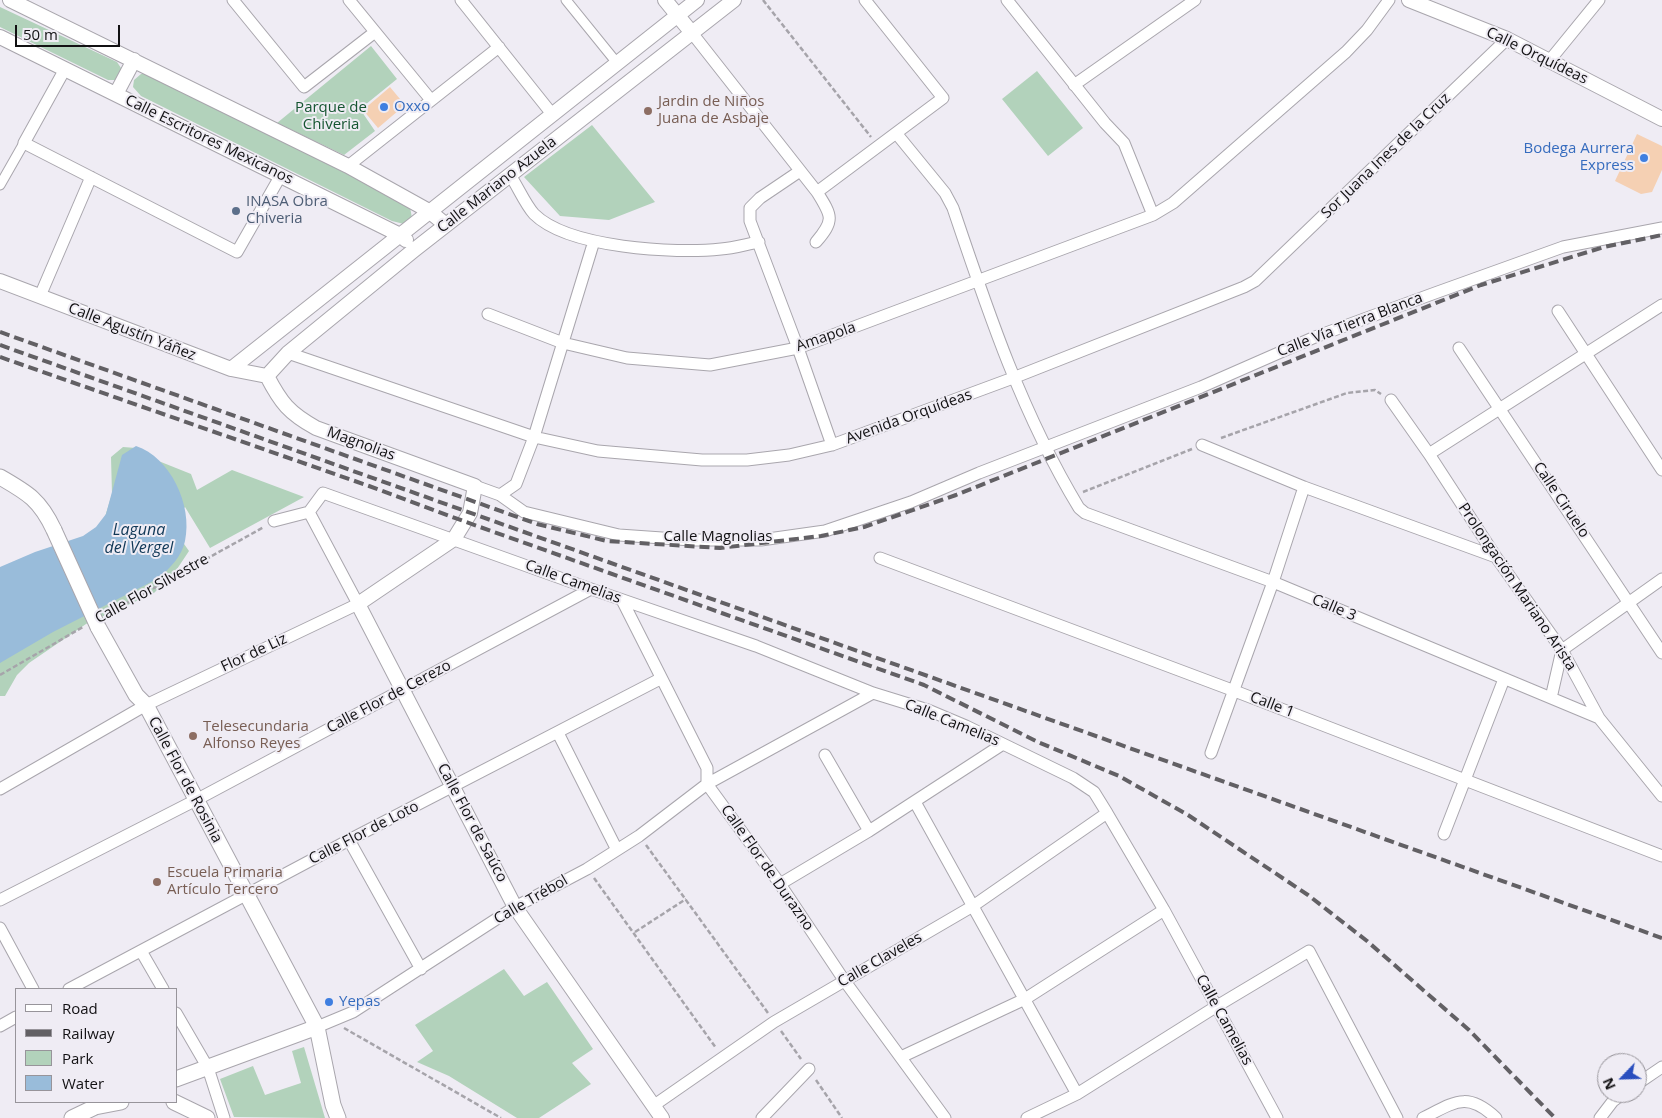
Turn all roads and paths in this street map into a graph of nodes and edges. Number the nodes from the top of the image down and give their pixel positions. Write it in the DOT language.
graph roads {
  1 [pos="10,0"];
  2 [pos="233,0"];
  3 [pos="349,0"];
  4 [pos="461,0"];
  5 [pos="566,0"];
  6 [pos="666,0"];
  7 [pos="696,0"];
  8 [pos="734,0"];
  9 [pos="763,0"];
  10 [pos="865,0"];
  11 [pos="1007,0"];
  12 [pos="1195,0"];
  13 [pos="1389,0"];
  14 [pos="1409,0"];
  15 [pos="1599,0"];
  16 [pos="678,15"];
  17 [pos="710,19"];
  18 [pos="375,32"];
  19 [pos="692,33"];
  20 [pos="0,37"];
  21 [pos="1507,39"];
  22 [pos="499,47"];
  23 [pos="134,60"];
  24 [pos="1550,60"];
  25 [pos="617,63"];
  26 [pos="65,69"];
  27 [pos="1074,85"];
  28 [pos="116,94"];
  29 [pos="431,100"];
  30 [pos="552,114"];
  31 [pos="1662,118"];
  32 [pos="896,133"];
  33 [pos="24,143"];
  34 [pos="878,146"];
  35 [pos="348,166"];
  36 [pos="800,171"];
  37 [pos="510,175"];
  38 [pos="280,176"];
  39 [pos="91,177"];
  40 [pos="0,185"];
  41 [pos="816,192"];
  42 [pos="430,211"];
  43 [pos="1153,215"];
  44 [pos="446,225"];
  45 [pos="1662,228"];
  46 [pos="400,235"];
  47 [pos="594,241"];
  48 [pos="759,242"];
  49 [pos="816,242"];
  50 [pos="414,250"];
  51 [pos="1264,273"];
  52 [pos="977,279"];
  53 [pos="0,281"];
  54 [pos="40,296"];
  55 [pos="1662,305"];
  56 [pos="1558,311"];
  57 [pos="488,314"];
  58 [pos="563,343"];
  59 [pos="798,348"];
  60 [pos="1459,348"];
  61 [pos="1586,352"];
  62 [pos="288,353"];
  63 [pos="231,369"];
  64 [pos="267,376"];
  65 [pos="1013,378"];
  66 [pos="1391,400"];
  67 [pos="1498,408"];
  68 [pos="534,437"];
  69 [pos="832,445"];
  70 [pos="1202,445"];
  71 [pos="1046,448"];
  72 [pos="1429,454"];
  73 [pos="1662,470"];
  74 [pos="0,477"];
  75 [pos="475,486"];
  76 [pos="1304,487"];
  77 [pos="500,495"];
  78 [pos="1072,496"];
  79 [pos="309,512"];
  80 [pos="274,521"];
  81 [pos="454,538"];
  82 [pos="880,558"];
  83 [pos="1496,558"];
  84 [pos="1662,579"];
  85 [pos="1273,582"];
  86 [pos="591,589"];
  87 [pos="622,600"];
  88 [pos="1629,602"];
  89 [pos="358,604"];
  90 [pos="94,624"];
  91 [pos="1562,650"];
  92 [pos="1662,653"];
  93 [pos="0,675"];
  94 [pos="660,679"];
  95 [pos="1504,679"];
  96 [pos="402,689"];
  97 [pos="1232,690"];
  98 [pos="873,693"];
  99 [pos="1551,698"];
  100 [pos="146,705"];
  101 [pos="1599,718"];
  102 [pos="558,733"];
  103 [pos="1003,744"];
  104 [pos="1210,752"];
  105 [pos="825,755"];
  106 [pos="1464,779"];
  107 [pos="708,784"];
  108 [pos="452,787"];
  109 [pos="0,789"];
  110 [pos="1662,796"];
  111 [pos="196,800"];
  112 [pos="915,802"];
  113 [pos="1107,813"];
  114 [pos="869,831"];
  115 [pos="1444,834"];
  116 [pos="640,836"];
  117 [pos="349,840"];
  118 [pos="617,850"];
  119 [pos="1662,856"];
  120 [pos="587,869"];
  121 [pos="780,884"];
  122 [pos="246,894"];
  123 [pos="686,899"];
  124 [pos="0,900"];
  125 [pos="515,906"];
  126 [pos="973,906"];
  127 [pos="1164,910"];
  128 [pos="0,928"];
  129 [pos="634,932"];
  130 [pos="141,951"];
  131 [pos="421,969"];
  132 [pos="844,980"];
  133 [pos="32,988"];
  134 [pos="71,988"];
  135 [pos="162,988"];
  136 [pos="1025,999"];
  137 [pos="1217,1006"];
  138 [pos="178,1016"];
  139 [pos="15,1018"];
  140 [pos="333,1022"];
  141 [pos="774,1022"];
  142 [pos="0,1026"];
  143 [pos="317,1027"];
  144 [pos="723,1057"];
  145 [pos="901,1057"];
  146 [pos="1662,1067"];
  147 [pos="208,1068"];
  148 [pos="808,1069"];
  149 [pos="1647,1077"];
  150 [pos="178,1078"];
  151 [pos="1077,1094"];
  152 [pos="112,1103"];
  153 [pos="176,1103"];
  154 [pos="1611,1103"];
  155 [pos="94,1105"];
  156 [pos="653,1106"];
  157 [pos="72,1118"];
  158 [pos="207,1118"];
  159 [pos="224,1118"];
  160 [pos="338,1118"];
  161 [pos="501,1118"];
  162 [pos="662,1118"];
  163 [pos="762,1118"];
  164 [pos="842,1118"];
  165 [pos="945,1118"];
  166 [pos="1027,1118"];
  167 [pos="1277,1118"];
  168 [pos="1397,1118"];
  169 [pos="1423,1118"];
  170 [pos="1496,1118"];
  171 [pos="1600,1118"];
  1 -- 23 [label="street"];
  2 -- 18 [label="street"];
  3 -- 18 [label="street"];
  4 -- 22 [label="street"];
  5 -- 25 [label="street"];
  6 -- 16 [label="street"];
  7 -- 16 [label="street, Calle Mariano Azuela"];
  7 -- 17 [label="street"];
  8 -- 17 [label="street, Calle Mariano Azuela"];
  9 -- 34 [label="path"];
  10 -- 32 [label="street"];
  11 -- 27 [label="street"];
  12 -- 27 [label="street"];
  13 -- 43 [label="street, Amapola"];
  14 -- 21 [label="street, Calle Orquídeas"];
  15 -- 24 [label="street"];
  16 -- 19 [label="street"];
  16 -- 25 [label="street, Calle Mariano Azuela"];
  17 -- 19 [label="street, Calle Mariano Azuela"];
  18 -- 29 [label="street"];
  19 -- 36 [label="street"];
  19 -- 37 [label="street, Calle Mariano Azuela"];
  20 -- 26 [label="street, Calle Escritores Mexicanos"];
  21 -- 24 [label="street, Calle Orquídeas"];
  21 -- 51 [label="street, Sor Juana Ines de la Cruz"];
  22 -- 29 [label="street"];
  22 -- 30 [label="street"];
  23 -- 28 [label="street"];
  23 -- 35 [label="street"];
  24 -- 31 [label="street, Calle Orquídeas"];
  25 -- 30 [label="street, Calle Mariano Azuela"];
  26 -- 28 [label="street, Calle Escritores Mexicanos"];
  26 -- 33 [label="street"];
  27 -- 43 [label="street"];
  28 -- 38 [label="street, Calle Escritores Mexicanos"];
  29 -- 35 [label="street"];
  30 -- 42 [label="street, Calle Mariano Azuela"];
  32 -- 34 [label="street"];
  32 -- 52 [label="street, Calle 3"];
  33 -- 39 [label="street"];
  33 -- 40 [label="street"];
  34 -- 41 [label="street"];
  35 -- 42 [label="street"];
  36 -- 41 [label="street"];
  36 -- 48 [label="street"];
  37 -- 44 [label="street, Calle Mariano Azuela"];
  37 -- 47 [label="street"];
  38 -- 39 [label="street"];
  38 -- 46 [label="street, Calle Escritores Mexicanos"];
  39 -- 54 [label="street"];
  41 -- 49 [label="street"];
  42 -- 44 [label="street"];
  42 -- 46 [label="street, Calle Mariano Azuela"];
  43 -- 52 [label="street, Amapola"];
  44 -- 50 [label="street, Calle Mariano Azuela"];
  45 -- 71 [label="street, Calle Vía Tierra Blanca"];
  46 -- 50 [label="street, Calle Escritores Mexicanos"];
  46 -- 63 [label="street, Calle Mariano Azuela"];
  47 -- 48 [label="street"];
  47 -- 58 [label="street"];
  48 -- 59 [label="street"];
  50 -- 62 [label="street, Calle Mariano Azuela"];
  51 -- 65 [label="street, Avenida Orquídeas"];
  52 -- 59 [label="street, Amapola"];
  52 -- 65 [label="street, Calle 3"];
  53 -- 54 [label="street, Calle Agustín Yáñez"];
  54 -- 63 [label="street, Calle Agustín Yáñez"];
  55 -- 61 [label="street"];
  56 -- 61 [label="street"];
  57 -- 58 [label="street, Amapola"];
  58 -- 59 [label="street, Amapola"];
  58 -- 68 [label="street"];
  59 -- 69 [label="street"];
  60 -- 67 [label="street, Calle Ciruelo"];
  61 -- 67 [label="street"];
  61 -- 73 [label="street"];
  62 -- 64 [label="street, Calle Mariano Azuela"];
  62 -- 68 [label="street, Avenida Orquídeas"];
  63 -- 64 [label="street, Calle Agustín Yáñez"];
  64 -- 75 [label="street, Magnolias"];
  65 -- 69 [label="street, Avenida Orquídeas"];
  65 -- 71 [label="street, Calle 3"];
  66 -- 70 [label="path"];
  66 -- 72 [label="street, Prolongación Mariano Arista"];
  67 -- 72 [label="street"];
  67 -- 88 [label="street, Calle Ciruelo"];
  68 -- 69 [label="street, Avenida Orquídeas"];
  68 -- 77 [label="street"];
  70 -- 76 [label="street"];
  70 -- 78 [label="path"];
  71 -- 77 [label="street, Calle Magnolias"];
  71 -- 78 [label="street, Calle 3"];
  72 -- 83 [label="street, Prolongación Mariano Arista"];
  74 -- 90 [label="main road, Calle Flor de Rosinia, bridge"];
  75 -- 77 [label="street, Calle Magnolias"];
  75 -- 81 [label="street, Flor de Liz"];
  76 -- 83 [label="street"];
  76 -- 85 [label="street"];
  78 -- 85 [label="street, Calle 3"];
  79 -- 80 [label="street"];
  79 -- 81 [label="street, Calle Camelias"];
  79 -- 89 [label="street, Calle Flor de Saúco"];
  80 -- 90 [label="path, Calle Flor Silvestre"];
  81 -- 86 [label="street, Calle Camelias"];
  81 -- 89 [label="street, Flor de Liz"];
  82 -- 97 [label="street, Calle 1"];
  83 -- 91 [label="street, Prolongación Mariano Arista"];
  84 -- 88 [label="street"];
  85 -- 95 [label="street, Calle 3"];
  85 -- 97 [label="street"];
  86 -- 87 [label="street, Calle Camelias"];
  86 -- 96 [label="street, Calle Flor de Cerezo"];
  87 -- 94 [label="street, Calle Flor de Durazno"];
  87 -- 98 [label="street, Calle Camelias"];
  88 -- 91 [label="street"];
  88 -- 92 [label="street, Calle Ciruelo"];
  89 -- 96 [label="street, Calle Flor de Saúco"];
  89 -- 100 [label="street, Flor de Liz"];
  90 -- 93 [label="path, Calle Flor Silvestre"];
  90 -- 100 [label="main road, Calle Flor de Rosinia"];
  91 -- 99 [label="street"];
  91 -- 101 [label="street, Prolongación Mariano Arista"];
  94 -- 102 [label="street, Calle Flor de Loto"];
  94 -- 107 [label="street, Calle Flor de Durazno"];
  95 -- 99 [label="street, Calle 3"];
  95 -- 106 [label="street"];
  96 -- 108 [label="street, Calle Flor de Saúco"];
  96 -- 111 [label="street, Calle Flor de Cerezo"];
  97 -- 104 [label="street"];
  97 -- 106 [label="street, Calle 1"];
  98 -- 103 [label="street, Calle Camelias"];
  98 -- 107 [label="street, Calle Trébol"];
  99 -- 101 [label="street, Calle 3"];
  100 -- 109 [label="street, Flor de Liz"];
  100 -- 111 [label="main road, Calle Flor de Rosinia"];
  101 -- 110 [label="street, Prolongación Mariano Arista"];
  102 -- 108 [label="street, Calle Flor de Loto"];
  102 -- 118 [label="street"];
  103 -- 112 [label="street"];
  103 -- 113 [label="street, Calle Camelias"];
  105 -- 114 [label="street"];
  106 -- 115 [label="street"];
  106 -- 119 [label="street, Calle 1"];
  107 -- 116 [label="street, Calle Trébol"];
  107 -- 121 [label="street, Calle Flor de Durazno"];
  108 -- 117 [label="street, Calle Flor de Loto"];
  108 -- 125 [label="street, Calle Flor de Saúco"];
  111 -- 122 [label="main road, Calle Flor de Rosinia"];
  111 -- 124 [label="street, Calle Flor de Cerezo"];
  112 -- 114 [label="street"];
  112 -- 126 [label="street"];
  113 -- 126 [label="street, Calle Claveles"];
  113 -- 127 [label="street, Calle Camelias"];
  114 -- 121 [label="street"];
  116 -- 118 [label="street, Calle Trébol"];
  116 -- 123 [label="path"];
  117 -- 122 [label="street, Calle Flor de Loto"];
  117 -- 131 [label="street"];
  118 -- 120 [label="street, Calle Trébol"];
  120 -- 125 [label="street, Calle Trébol"];
  120 -- 129 [label="path"];
  121 -- 132 [label="street, Calle Flor de Durazno"];
  122 -- 130 [label="street, Calle Flor de Loto"];
  122 -- 143 [label="main road, Calle Flor de Rosinia"];
  123 -- 129 [label="path"];
  123 -- 141 [label="path"];
  125 -- 131 [label="street, Calle Trébol"];
  125 -- 156 [label="street, Calle Flor de Saúco"];
  126 -- 132 [label="street, Calle Claveles"];
  126 -- 136 [label="street"];
  127 -- 136 [label="street"];
  127 -- 137 [label="street, Calle Camelias"];
  128 -- 133 [label="street"];
  129 -- 144 [label="path"];
  130 -- 134 [label="street, Calle Flor de Loto"];
  130 -- 135 [label="street"];
  131 -- 140 [label="street, Calle Trébol"];
  132 -- 141 [label="street, Calle Claveles"];
  132 -- 145 [label="street, Calle Flor de Durazno"];
  136 -- 145 [label="street"];
  136 -- 151 [label="street"];
  137 -- 151 [label="street"];
  137 -- 167 [label="street, Calle Camelias"];
  137 -- 168 [label="street"];
  138 -- 147 [label="street"];
  139 -- 142 [label="street"];
  140 -- 143 [label="street, Calle Trébol"];
  140 -- 161 [label="path"];
  141 -- 144 [label="street, Calle Claveles"];
  141 -- 148 [label="path"];
  143 -- 147 [label="main road, Calle Trébol"];
  143 -- 160 [label="main road, Calle Flor de Rosinia"];
  144 -- 156 [label="street, Calle Claveles"];
  145 -- 165 [label="street, Calle Flor de Durazno"];
  146 -- 149 [label="street"];
  147 -- 150 [label="main road, Calle Trébol"];
  147 -- 159 [label="street"];
  148 -- 163 [label="street"];
  148 -- 164 [label="path"];
  151 -- 166 [label="street"];
  152 -- 155 [label="main road"];
  153 -- 158 [label="main road"];
  154 -- 171 [label="street"];
  155 -- 157 [label="main road"];
  156 -- 162 [label="street, Calle Flor de Saúco"];
  169 -- 170 [label="street"];
}
